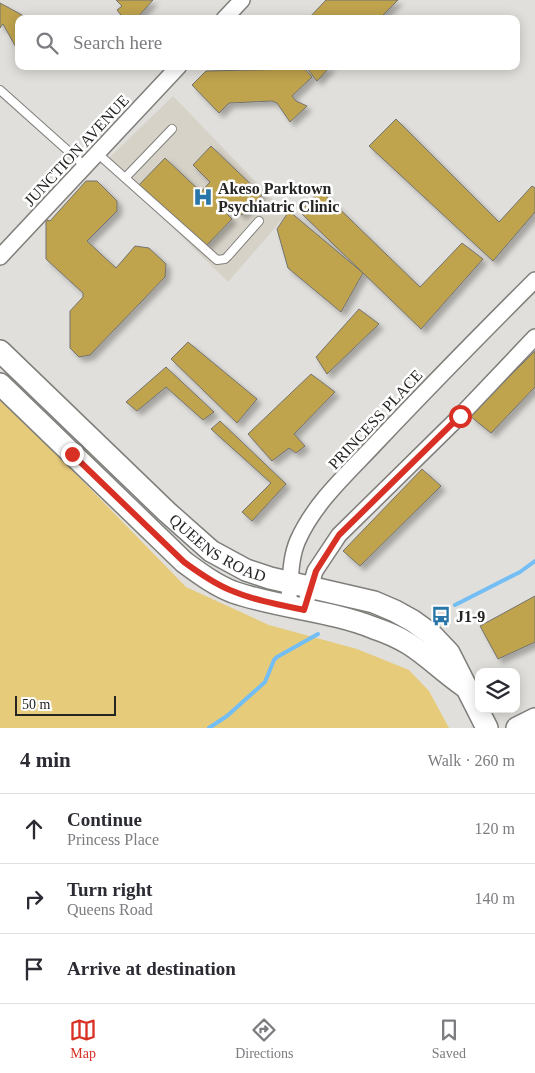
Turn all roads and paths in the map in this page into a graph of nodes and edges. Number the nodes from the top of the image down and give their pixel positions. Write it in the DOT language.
graph roads {
  1 [pos="242,0"];
  2 [pos="228,15"];
  3 [pos="175,70"];
  4 [pos="0,90"];
  5 [pos="172,129"];
  6 [pos="97,153"];
  7 [pos="85,166"];
  8 [pos="125,178"];
  9 [pos="259,221"];
  10 [pos="0,257"];
  11 [pos="535,280"];
  12 [pos="535,337"];
  13 [pos="0,351"];
  14 [pos="0,384"];
  15 [pos="301,585"];
  16 [pos="296,608"];
  17 [pos="464,686"];
  18 [pos="535,720"];
  19 [pos="487,728"];
  20 [pos="517,728"];
  1 -- 2 [label="street"];
  3 -- 6 [label="street, JUNCTION AVENUE"];
  4 -- 7 [label="lane"];
  5 -- 8 [label="lane"];
  6 -- 7 [label="street, JUNCTION AVENUE"];
  6 -- 8 [label="lane"];
  7 -- 10 [label="street, JUNCTION AVENUE"];
  8 -- 9 [label="lane"];
  11 -- 15 [label="street, PRINCESS PLACE"];
  12 -- 15 [label="street, PRINCESS PLACE"];
  13 -- 15 [label="street, QUEENS ROAD"];
  14 -- 16 [label="street, QUEENS ROAD"];
  15 -- 16 [label="street, PRINCESS PLACE"];
  15 -- 17 [label="street, QUEENS ROAD"];
  16 -- 17 [label="street, QUEENS ROAD"];
  17 -- 19 [label="street, QUEENS ROAD"];
  18 -- 20 [label="street"];
}
